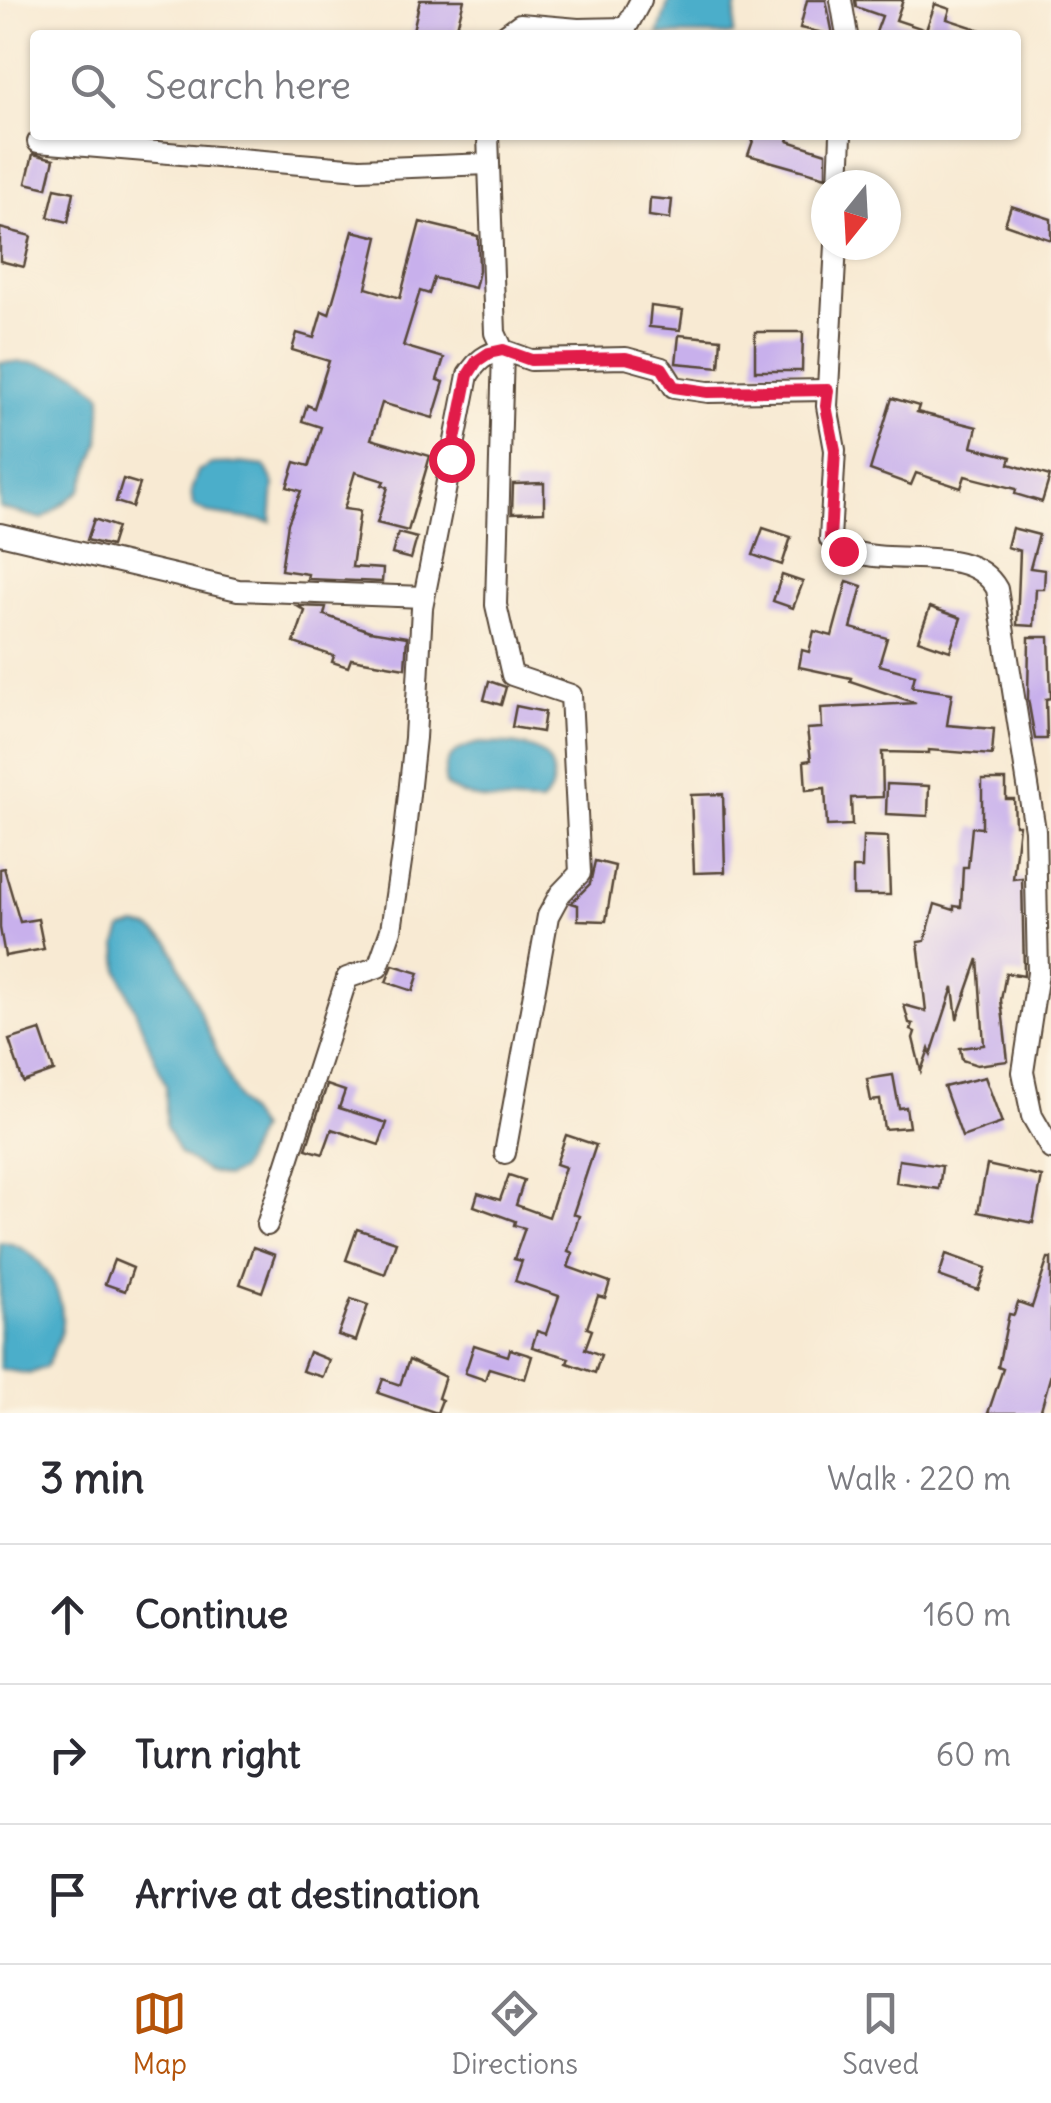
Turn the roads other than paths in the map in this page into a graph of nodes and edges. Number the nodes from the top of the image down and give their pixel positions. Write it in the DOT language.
graph roads {
  1 [pos="641,0"];
  2 [pos="842,0"];
  3 [pos="512,30"];
  4 [pos="847,30"];
  5 [pos="488,140"];
  6 [pos="841,140"];
  7 [pos="38,142"];
  8 [pos="488,164"];
  9 [pos="840,170"];
  10 [pos="835,260"];
  11 [pos="503,350"];
  12 [pos="828,390"];
  13 [pos="0,534"];
  14 [pos="424,597"];
  15 [pos="1051,1149"];
  16 [pos="505,1153"];
  17 [pos="267,1225"];
  1 -- 3 [label="street"];
  2 -- 4 [label="street"];
  5 -- 8 [label="street"];
  6 -- 9 [label="street"];
  7 -- 8 [label="street"];
  8 -- 11 [label="street"];
  10 -- 12 [label="street"];
  11 -- 12 [label="street"];
  11 -- 14 [label="street"];
  11 -- 16 [label="street"];
  12 -- 15 [label="street"];
  13 -- 14 [label="street"];
  14 -- 17 [label="street"];
}
